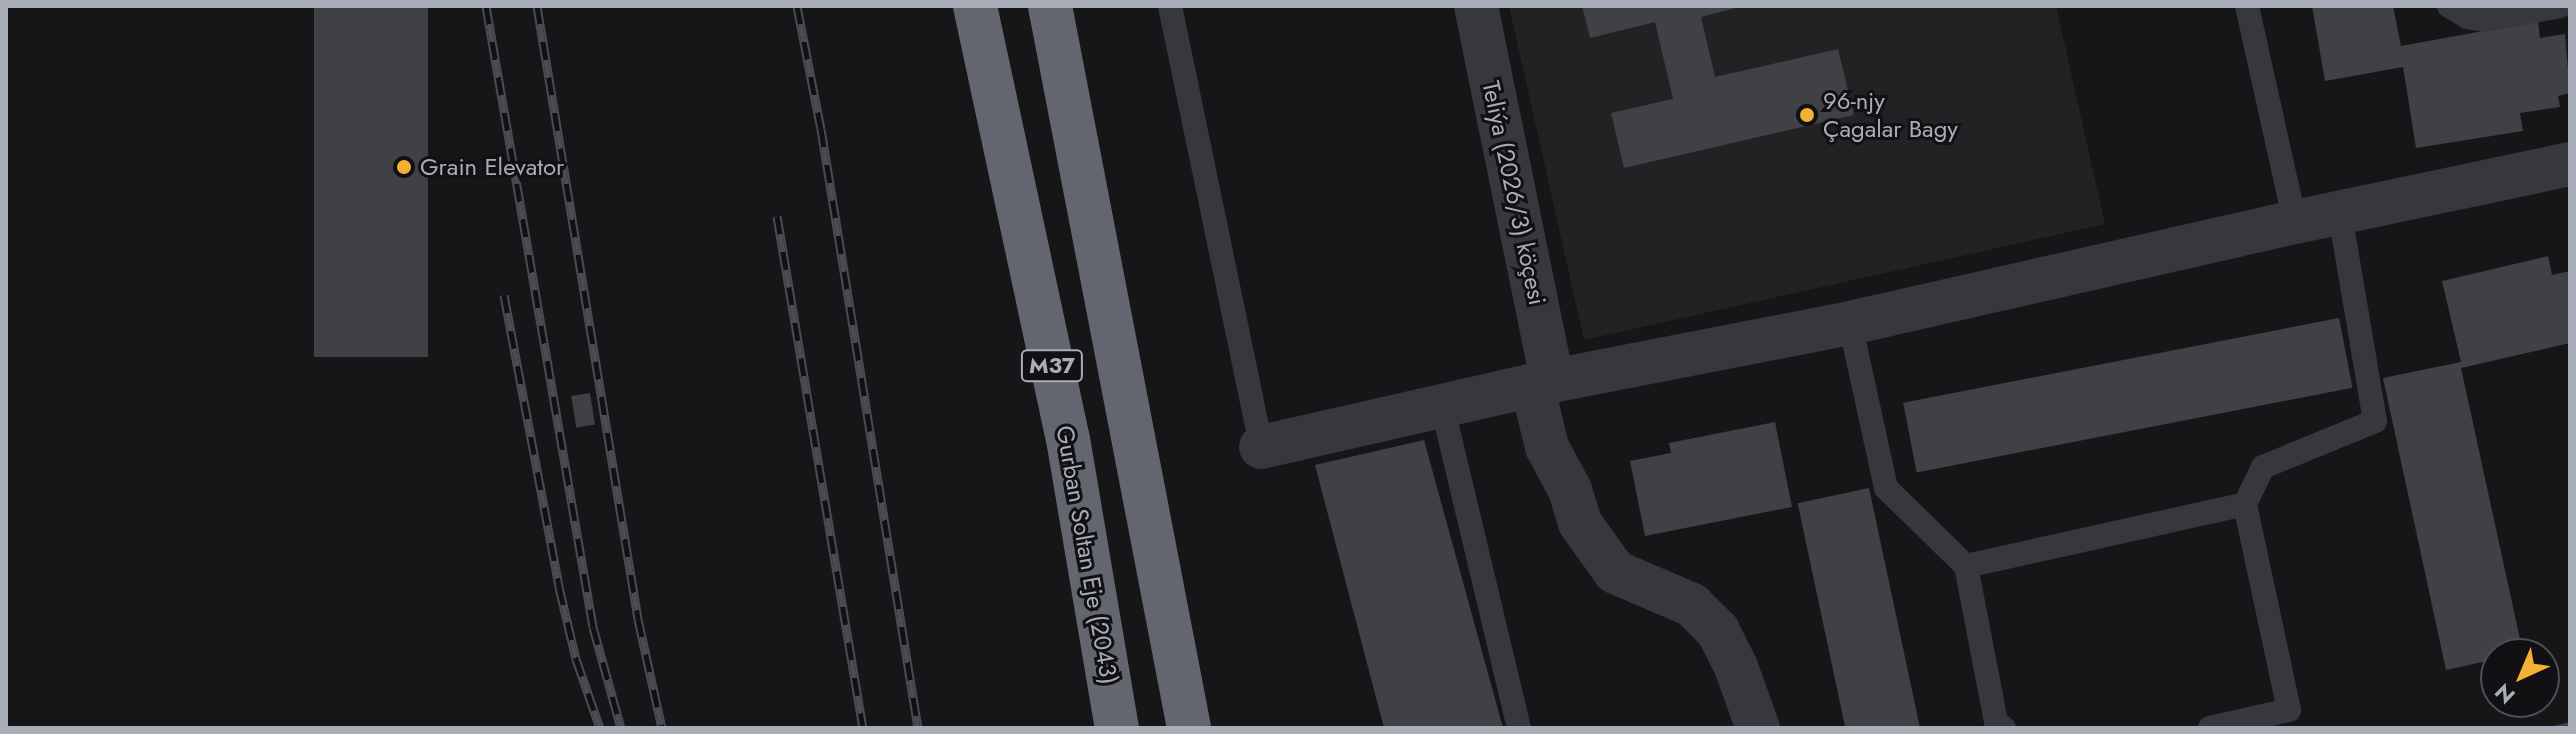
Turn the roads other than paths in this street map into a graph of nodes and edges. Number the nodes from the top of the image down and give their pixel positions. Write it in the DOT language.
graph roads {
  1 [pos="975,6"];
  2 [pos="1050,6"];
  3 [pos="1170,6"];
  4 [pos="1476,6"];
  5 [pos="2247,6"];
  6 [pos="2449,6"];
  7 [pos="2560,6"];
  8 [pos="2570,164"];
  9 [pos="2340,214"];
  10 [pos="2295,222"];
  11 [pos="1850,323"];
  12 [pos="1542,383"];
  13 [pos="1442,405"];
  14 [pos="1261,447"];
  15 [pos="2245,504"];
  16 [pos="1966,566"];
  17 [pos="1117,728"];
  18 [pos="1189,728"];
  19 [pos="1519,728"];
  20 [pos="1758,728"];
  21 [pos="2004,728"];
  22 [pos="2210,728"];
  1 -- 17 [label="highway, Gurban Soltan Eje (2043) / M37"];
  2 -- 18 [label="highway, M37"];
  3 -- 14 [label="lane"];
  4 -- 12 [label="street, Teliýa (2026/3) köçesi"];
  5 -- 10 [label="lane"];
  6 -- 7 [label="lane"];
  8 -- 9 [label="street"];
  9 -- 10 [label="street"];
  9 -- 15 [label="lane"];
  10 -- 11 [label="street"];
  11 -- 12 [label="street"];
  11 -- 16 [label="lane"];
  12 -- 13 [label="street"];
  12 -- 20 [label="street, Teliýa (2026/3) köçesi"];
  13 -- 14 [label="street"];
  13 -- 19 [label="lane"];
  15 -- 16 [label="lane"];
  15 -- 22 [label="lane"];
  16 -- 21 [label="lane"];
}
